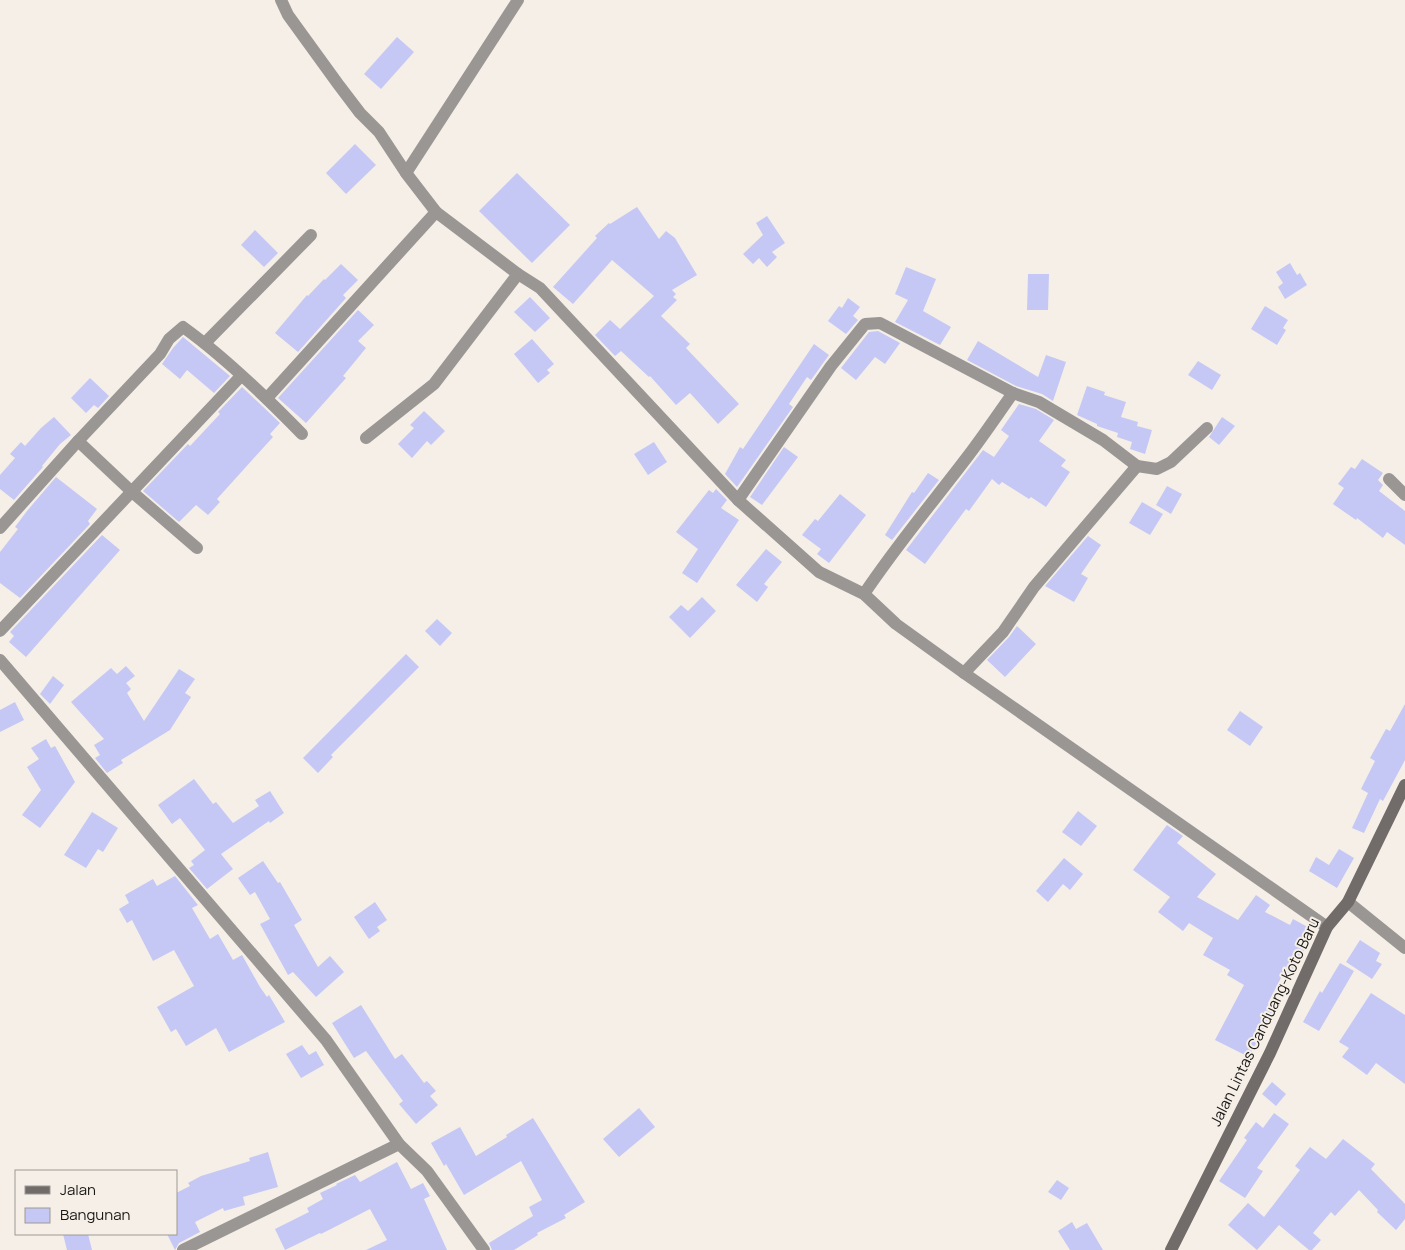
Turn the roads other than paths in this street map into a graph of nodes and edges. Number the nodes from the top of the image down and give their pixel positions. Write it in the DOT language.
graph roads {
  1 [pos="281,0"];
  2 [pos="518,0"];
  3 [pos="406,173"];
  4 [pos="436,212"];
  5 [pos="311,235"];
  6 [pos="518,274"];
  7 [pos="205,343"];
  8 [pos="241,376"];
  9 [pos="1013,393"];
  10 [pos="266,398"];
  11 [pos="1207,428"];
  12 [pos="302,434"];
  13 [pos="366,438"];
  14 [pos="78,441"];
  15 [pos="1137,466"];
  16 [pos="1389,479"];
  17 [pos="131,491"];
  18 [pos="1405,495"];
  19 [pos="738,500"];
  20 [pos="0,528"];
  21 [pos="197,548"];
  22 [pos="864,594"];
  23 [pos="0,631"];
  24 [pos="0,660"];
  25 [pos="964,673"];
  26 [pos="1405,785"];
  27 [pos="1348,902"];
  28 [pos="1328,927"];
  29 [pos="1405,948"];
  30 [pos="399,1144"];
  31 [pos="186,1249"];
  32 [pos="484,1250"];
  33 [pos="1171,1250"];
  1 -- 3 [label="street"];
  2 -- 3 [label="street"];
  3 -- 4 [label="street"];
  4 -- 6 [label="street"];
  4 -- 10 [label="street"];
  5 -- 7 [label="street"];
  6 -- 13 [label="street"];
  6 -- 19 [label="street"];
  7 -- 8 [label="street"];
  7 -- 14 [label="street"];
  8 -- 10 [label="street"];
  8 -- 17 [label="street"];
  9 -- 15 [label="street"];
  9 -- 19 [label="street"];
  9 -- 22 [label="street"];
  10 -- 12 [label="street"];
  11 -- 15 [label="street"];
  14 -- 17 [label="street"];
  14 -- 20 [label="street"];
  15 -- 25 [label="street"];
  16 -- 18 [label="street"];
  17 -- 21 [label="street"];
  17 -- 23 [label="street"];
  19 -- 22 [label="street"];
  22 -- 25 [label="street"];
  24 -- 30 [label="street"];
  25 -- 28 [label="street"];
  26 -- 27 [label="main road, Jalan Lintas Canduang-Koto Baru"];
  27 -- 28 [label="main road, Jalan Lintas Canduang-Koto Baru"];
  27 -- 29 [label="street"];
  28 -- 33 [label="main road, Jalan Lintas Canduang-Koto Baru"];
  30 -- 31 [label="street"];
  30 -- 32 [label="street"];
}
